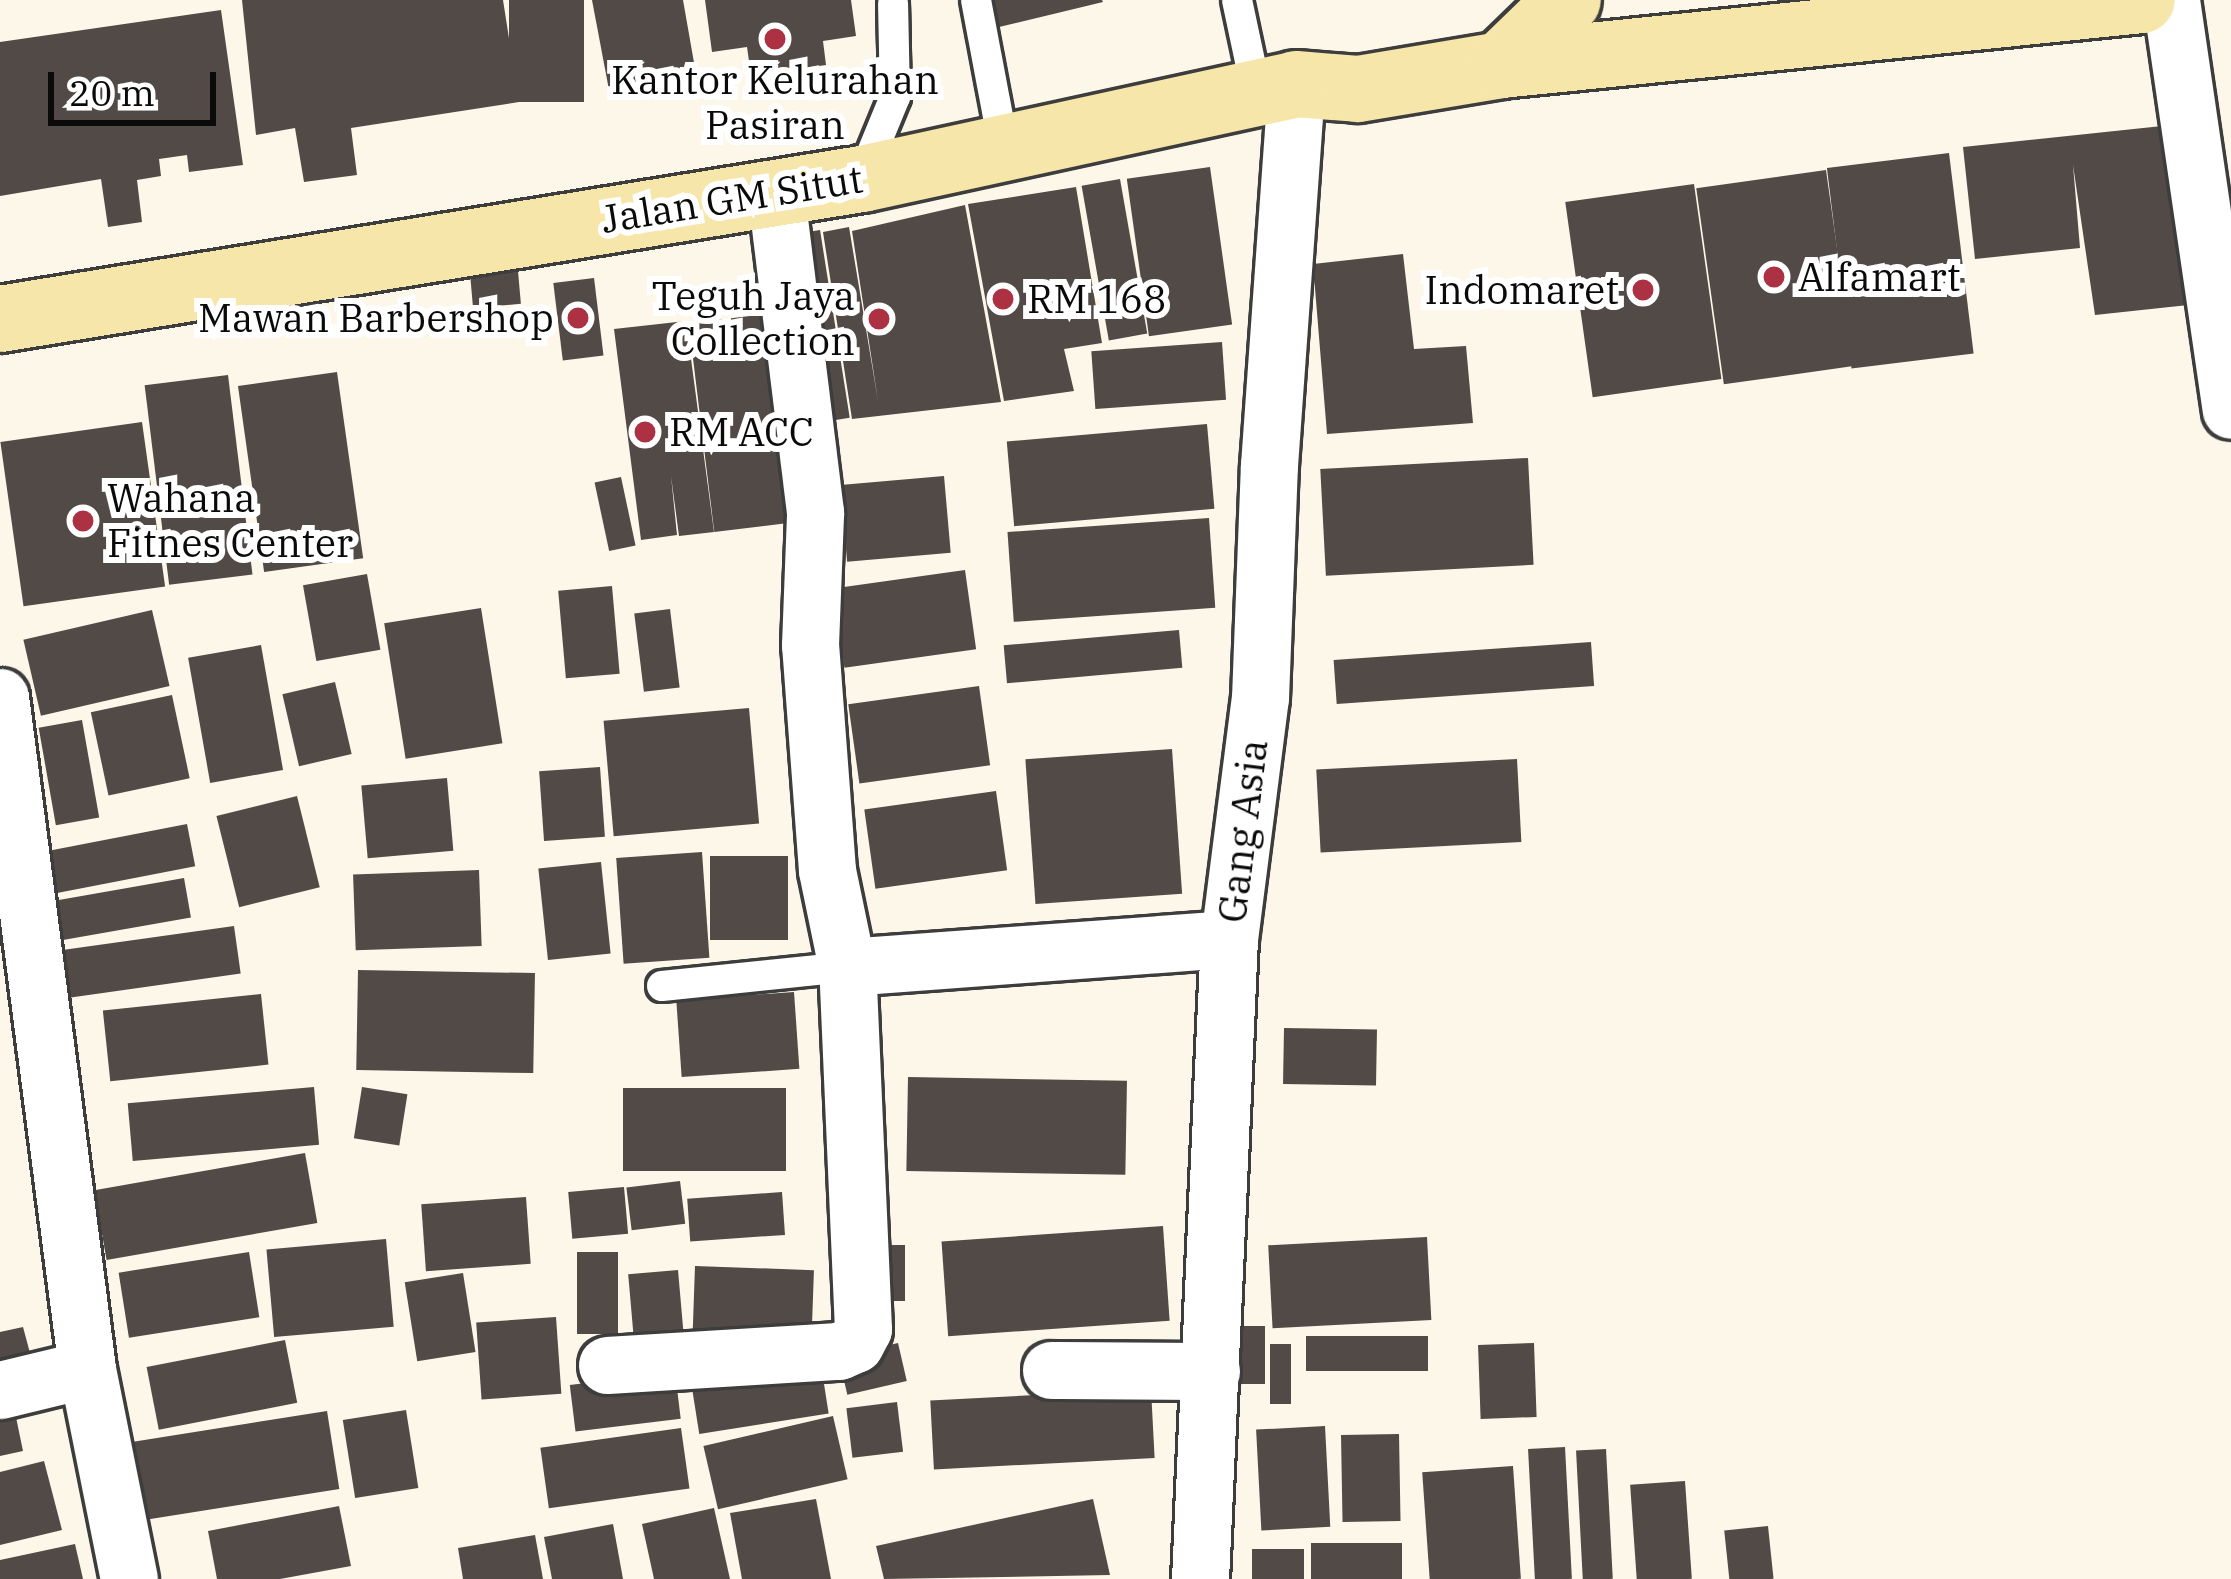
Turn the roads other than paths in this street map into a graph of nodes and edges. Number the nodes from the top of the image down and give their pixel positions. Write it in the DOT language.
graph roads {
  1 [pos="976,0"];
  2 [pos="1237,0"];
  3 [pos="1568,0"];
  4 [pos="2142,0"];
  5 [pos="2171,0"];
  6 [pos="893,4"];
  7 [pos="1682,24"];
  8 [pos="1501,65"];
  9 [pos="1277,89"];
  10 [pos="1004,148"];
  11 [pos="862,179"];
  12 [pos="776,193"];
  13 [pos="0,319"];
  14 [pos="2231,410"];
  15 [pos="0,697"];
  16 [pos="1229,939"];
  17 [pos="847,968"];
  18 [pos="662,986"];
  19 [pos="607,1365"];
  20 [pos="87,1369"];
  21 [pos="1051,1370"];
  22 [pos="1211,1371"];
  23 [pos="0,1390"];
  24 [pos="129,1579"];
  25 [pos="1200,1579"];
  1 -- 10 [label="lane"];
  2 -- 9 [label="lane"];
  3 -- 8 [label="main road"];
  4 -- 7 [label="main road, Jalan GM Situt"];
  5 -- 14 [label="street"];
  6 -- 11 [label="lane"];
  7 -- 8 [label="main road, Jalan GM Situt"];
  8 -- 9 [label="main road, Jalan GM Situt"];
  9 -- 10 [label="main road, Jalan GM Situt"];
  9 -- 16 [label="street, Gang Asia"];
  10 -- 11 [label="main road, Jalan GM Situt"];
  11 -- 12 [label="main road, Jalan GM Situt"];
  12 -- 13 [label="main road, Jalan GM Situt"];
  12 -- 17 [label="street"];
  15 -- 20 [label="street"];
  16 -- 17 [label="street"];
  16 -- 22 [label="street, Gang Asia"];
  17 -- 18 [label="lane"];
  17 -- 19 [label="street"];
  20 -- 23 [label="street"];
  20 -- 24 [label="street"];
  21 -- 22 [label="street"];
  22 -- 25 [label="street, Gang Asia"];
}
